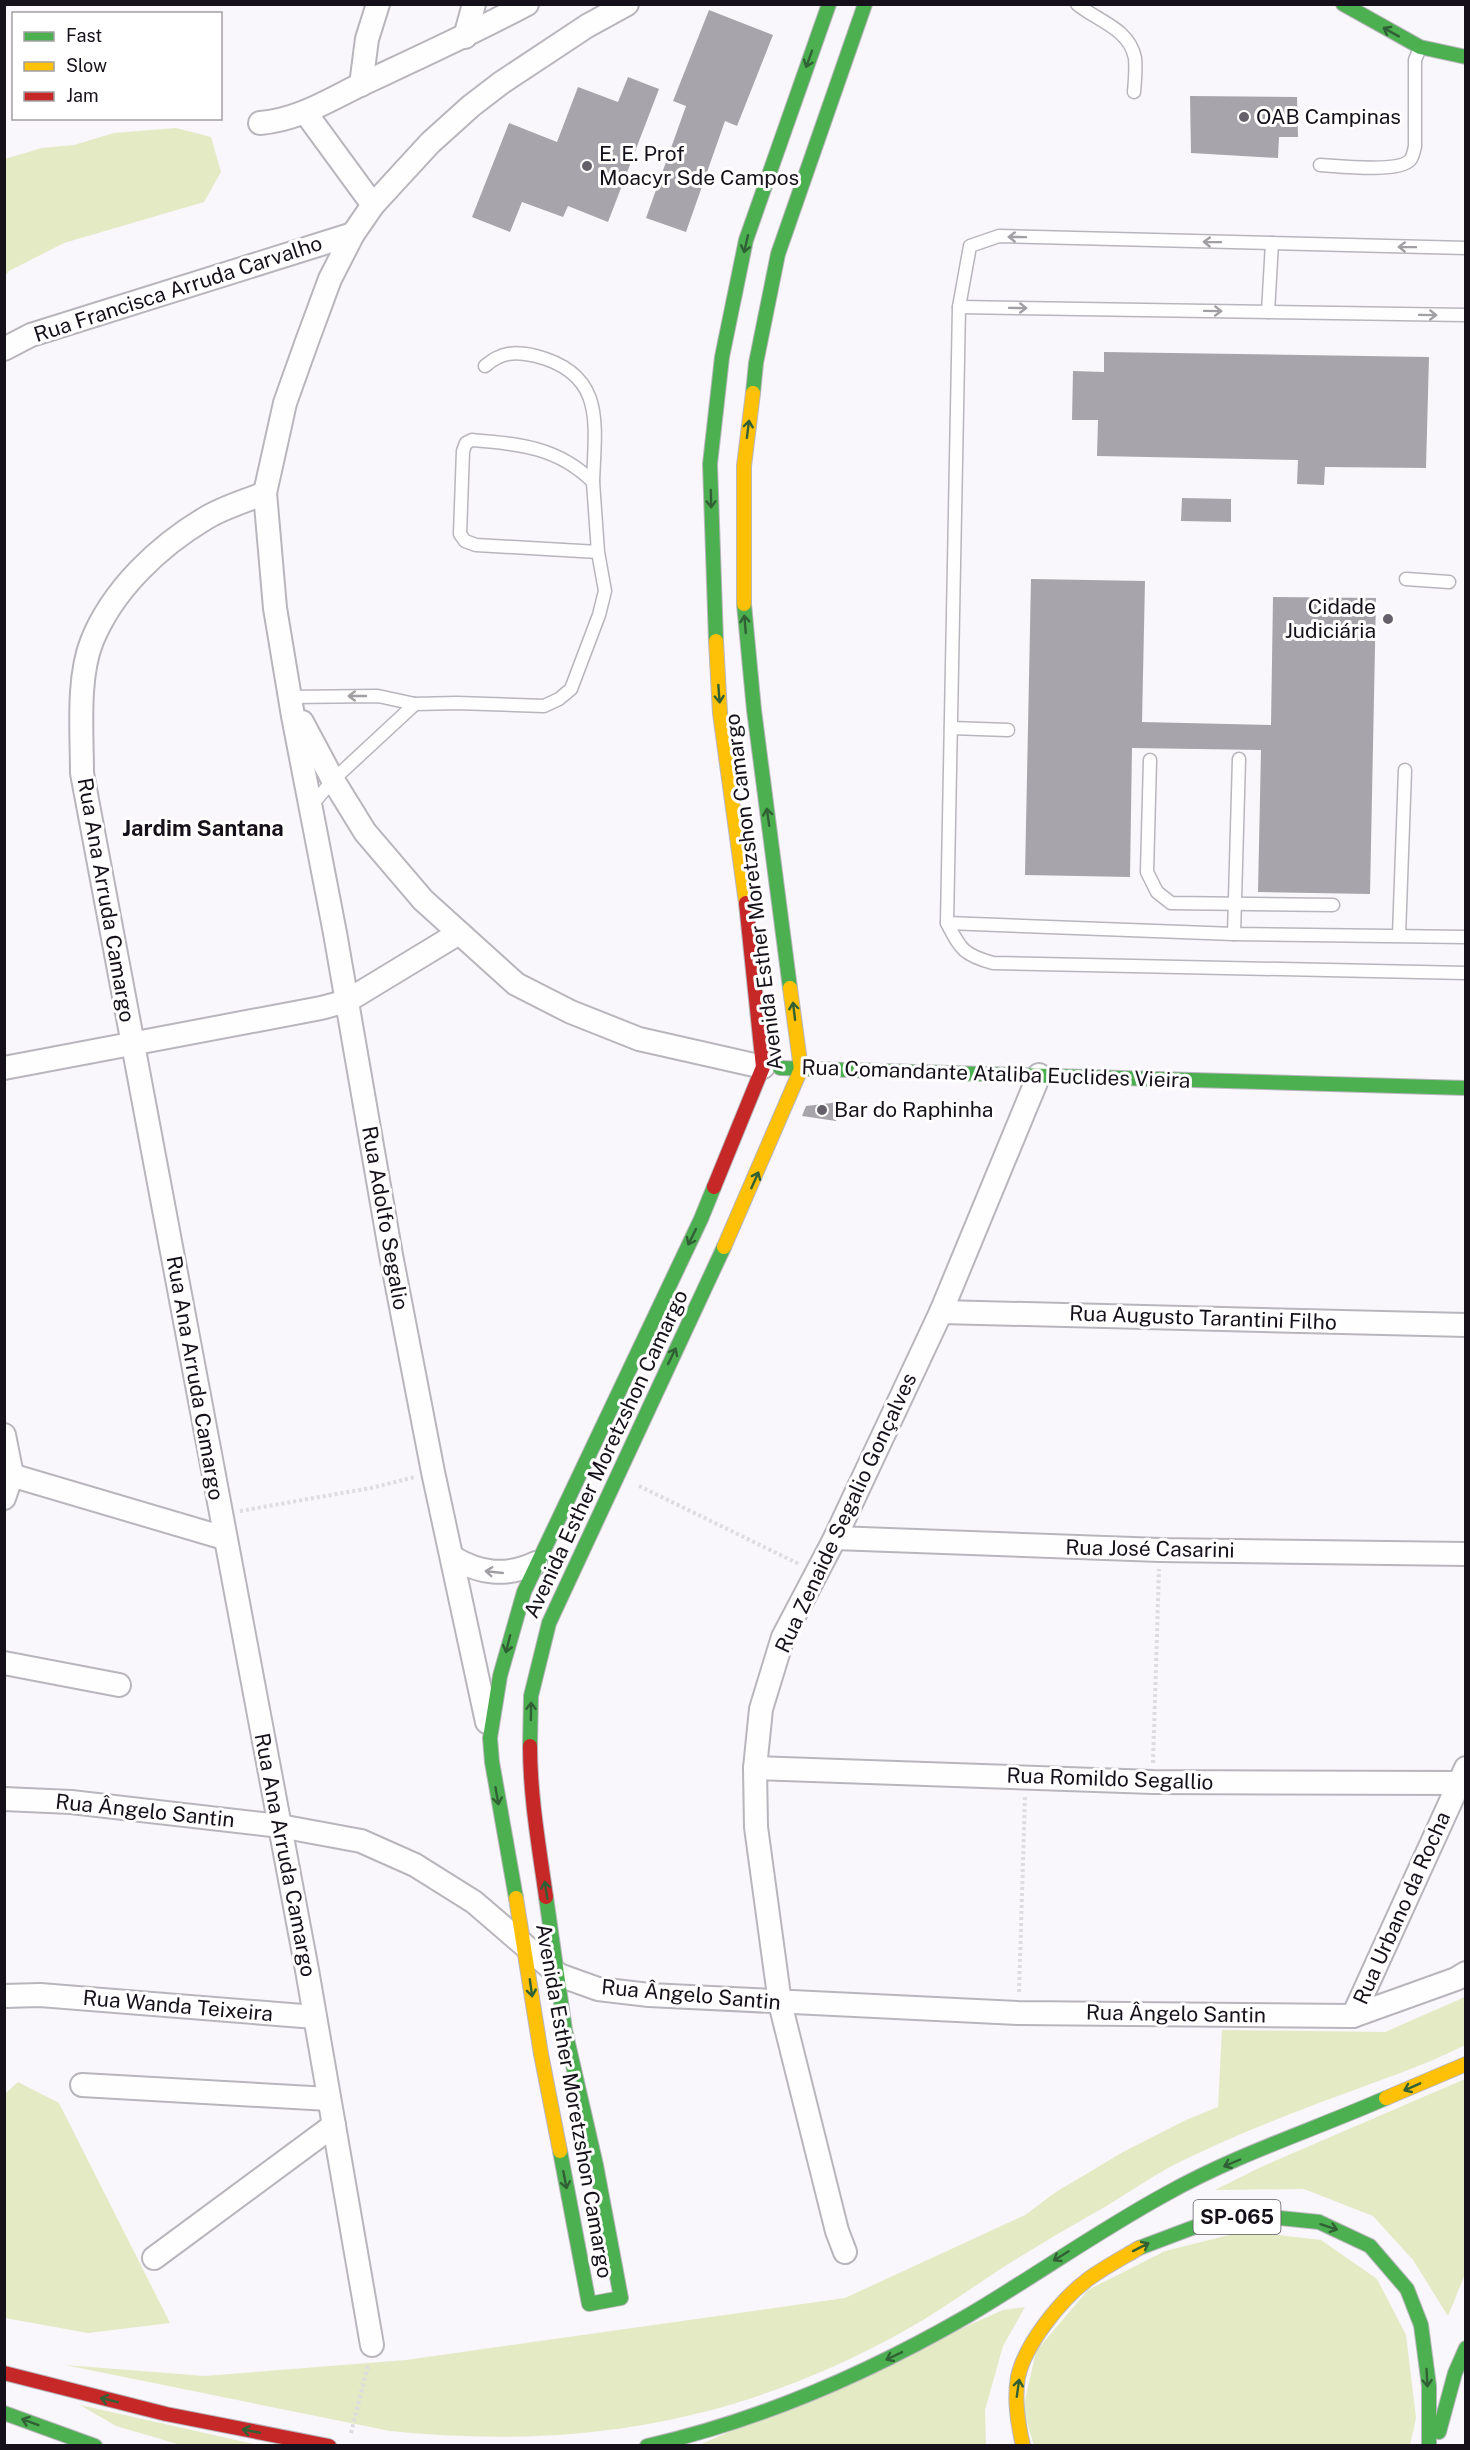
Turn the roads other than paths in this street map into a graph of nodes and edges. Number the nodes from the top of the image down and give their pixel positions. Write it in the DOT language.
graph roads {
  1 [pos="378,4"];
  2 [pos="474,4"];
  3 [pos="527,4"];
  4 [pos="829,4"];
  5 [pos="865,4"];
  6 [pos="1077,4"];
  7 [pos="1343,4"];
  8 [pos="620,5"];
  9 [pos="465,37"];
  10 [pos="1420,46"];
  11 [pos="1466,57"];
  12 [pos="361,85"];
  13 [pos="1134,92"];
  14 [pos="304,112"];
  15 [pos="268,123"];
  16 [pos="1320,165"];
  17 [pos="373,205"];
  18 [pos="353,234"];
  19 [pos="1272,243"];
  20 [pos="1466,248"];
  21 [pos="959,307"];
  22 [pos="1268,312"];
  23 [pos="1466,315"];
  24 [pos="4,349"];
  25 [pos="485,366"];
  26 [pos="593,482"];
  27 [pos="265,493"];
  28 [pos="598,552"];
  29 [pos="1406,579"];
  30 [pos="1449,582"];
  31 [pos="290,697"];
  32 [pos="415,704"];
  33 [pos="951,728"];
  34 [pos="1008,730"];
  35 [pos="1239,759"];
  36 [pos="1150,760"];
  37 [pos="1405,771"];
  38 [pos="333,780"];
  39 [pos="310,807"];
  40 [pos="1234,903"];
  41 [pos="1333,905"];
  42 [pos="947,923"];
  43 [pos="459,933"];
  44 [pos="1234,934"];
  45 [pos="1399,935"];
  46 [pos="1466,937"];
  47 [pos="1466,973"];
  48 [pos="347,1001"];
  49 [pos="133,1044"];
  50 [pos="764,1067"];
  51 [pos="4,1068"];
  52 [pos="801,1069"];
  53 [pos="1039,1075"];
  54 [pos="1466,1088"];
  55 [pos="941,1311"];
  56 [pos="1466,1325"];
  57 [pos="4,1435"];
  58 [pos="8,1474"];
  59 [pos="4,1498"];
  60 [pos="224,1538"];
  61 [pos="835,1538"];
  62 [pos="1466,1554"];
  63 [pos="452,1557"];
  64 [pos="536,1563"];
  65 [pos="4,1663"];
  66 [pos="119,1684"];
  67 [pos="490,1738"];
  68 [pos="755,1768"];
  69 [pos="1463,1779"];
  70 [pos="4,1799"];
  71 [pos="280,1826"];
  72 [pos="525,1948"];
  73 [pos="1466,1973"];
  74 [pos="559,1976"];
  75 [pos="4,1996"];
  76 [pos="780,2002"];
  77 [pos="1353,2016"];
  78 [pos="315,2017"];
  79 [pos="1466,2064"];
  80 [pos="82,2085"];
  81 [pos="329,2099"];
  82 [pos="334,2125"];
  83 [pos="845,2252"];
  84 [pos="154,2258"];
  85 [pos="372,2345"];
  86 [pos="1466,2348"];
  87 [pos="4,2373"];
  88 [pos="4,2413"];
  89 [pos="95,2445"];
  90 [pos="329,2445"];
  91 [pos="647,2445"];
  92 [pos="1023,2445"];
  93 [pos="1429,2445"];
  94 [pos="1435,2445"];
  1 -- 12 [label="street"];
  2 -- 9 [label="street"];
  3 -- 9 [label="street"];
  4 -- 50 [label="main road, Avenida Esther Moretzshon Camargo, one-way"];
  52 -- 5 [label="main road, Avenida Esther Moretzshon Camargo, one-way"];
  6 -- 13 [label="lane"];
  10 -- 7 [label="main road, one-way"];
  8 -- 17 [label="street, Rua Adolfo Segalio"];
  9 -- 12 [label="street"];
  10 -- 11 [label="main road"];
  10 -- 16 [label="lane"];
  12 -- 14 [label="street"];
  14 -- 15 [label="street"];
  14 -- 17 [label="street"];
  17 -- 18 [label="street, Rua Adolfo Segalio"];
  18 -- 24 [label="street, Rua Francisca Arruda Carvalho"];
  18 -- 27 [label="street, Rua Adolfo Segalio"];
  20 -- 19 [label="lane, one-way"];
  19 -- 21 [label="lane, one-way"];
  19 -- 22 [label="lane"];
  21 -- 22 [label="lane, one-way"];
  21 -- 33 [label="lane"];
  22 -- 23 [label="lane, one-way"];
  25 -- 26 [label="lane"];
  26 -- 28 [label="lane"];
  26 -- 28 [label="lane"];
  27 -- 31 [label="street, Rua Adolfo Segalio"];
  27 -- 49 [label="street, Rua Ana Arruda Camargo"];
  28 -- 32 [label="lane"];
  29 -- 30 [label="lane"];
  32 -- 31 [label="lane, one-way"];
  31 -- 38 [label="street, Rua Comandante Ataliba Euclides Vieira"];
  31 -- 39 [label="street, Rua Adolfo Segalio"];
  32 -- 38 [label="lane"];
  33 -- 34 [label="lane"];
  33 -- 42 [label="lane"];
  35 -- 40 [label="lane"];
  36 -- 40 [label="lane"];
  37 -- 45 [label="lane"];
  38 -- 39 [label="lane"];
  38 -- 43 [label="street, Rua Comandante Ataliba Euclides Vieira"];
  39 -- 48 [label="street, Rua Adolfo Segalio"];
  40 -- 41 [label="lane"];
  40 -- 44 [label="lane"];
  42 -- 44 [label="lane"];
  42 -- 47 [label="lane"];
  43 -- 48 [label="street"];
  43 -- 50 [label="street, Rua Comandante Ataliba Euclides Vieira"];
  44 -- 45 [label="lane"];
  45 -- 46 [label="lane"];
  48 -- 49 [label="street"];
  48 -- 63 [label="street, Rua Adolfo Segalio"];
  49 -- 51 [label="street"];
  49 -- 60 [label="street, Rua Ana Arruda Camargo"];
  50 -- 52 [label="main road, Rua Comandante Ataliba Euclides Vieira"];
  50 -- 64 [label="main road, Avenida Esther Moretzshon Camargo, one-way"];
  52 -- 53 [label="main road, Rua Comandante Ataliba Euclides Vieira"];
  74 -- 52 [label="main road, Avenida Esther Moretzshon Camargo, one-way"];
  53 -- 54 [label="main road, Rua Comandante Ataliba Euclides Vieira"];
  53 -- 55 [label="street, Rua Zenaide Segalio Gonçalves"];
  55 -- 56 [label="street, Rua Augusto Tarantini Filho"];
  55 -- 61 [label="street, Rua Zenaide Segalio Gonçalves"];
  57 -- 58 [label="street"];
  58 -- 59 [label="street"];
  58 -- 60 [label="street"];
  60 -- 71 [label="street, Rua Ana Arruda Camargo"];
  61 -- 62 [label="street, Rua José Casarini"];
  61 -- 68 [label="street, Rua Zenaide Segalio Gonçalves"];
  64 -- 63 [label="street, one-way"];
  63 -- 67 [label="street, Rua Adolfo Segalio"];
  64 -- 67 [label="main road, Avenida Esther Moretzshon Camargo, one-way"];
  65 -- 66 [label="street"];
  67 -- 72 [label="main road, Avenida Esther Moretzshon Camargo, one-way"];
  68 -- 69 [label="street, Rua Romildo Segallio"];
  68 -- 76 [label="street, Rua Zenaide Segalio Gonçalves"];
  69 -- 77 [label="street, Rua Urbano da Rocha"];
  70 -- 71 [label="street, Rua Ângelo Santin"];
  71 -- 72 [label="street, Rua Ângelo Santin"];
  71 -- 78 [label="street, Rua Ana Arruda Camargo"];
  72 -- 74 [label="street, Rua Ângelo Santin"];
  72 -- 74 [label="main road, Avenida Esther Moretzshon Camargo, one-way"];
  73 -- 77 [label="street"];
  74 -- 76 [label="street, Rua Ângelo Santin"];
  75 -- 78 [label="street, Rua Wanda Teixeira"];
  76 -- 77 [label="street, Rua Ângelo Santin"];
  76 -- 83 [label="street, Rua Zenaide Segalio Gonçalves"];
  78 -- 81 [label="street, Rua Ana Arruda Camargo"];
  79 -- 91 [label="main road, one-way"];
  80 -- 81 [label="street"];
  81 -- 82 [label="street, Rua Ana Arruda Camargo"];
  82 -- 84 [label="street"];
  82 -- 85 [label="street, Rua Ana Arruda Camargo"];
  86 -- 94 [label="main road"];
  90 -- 87 [label="main road, one-way"];
  89 -- 88 [label="main road, one-way"];
  92 -- 93 [label="main road, SP-065, one-way"];
}
